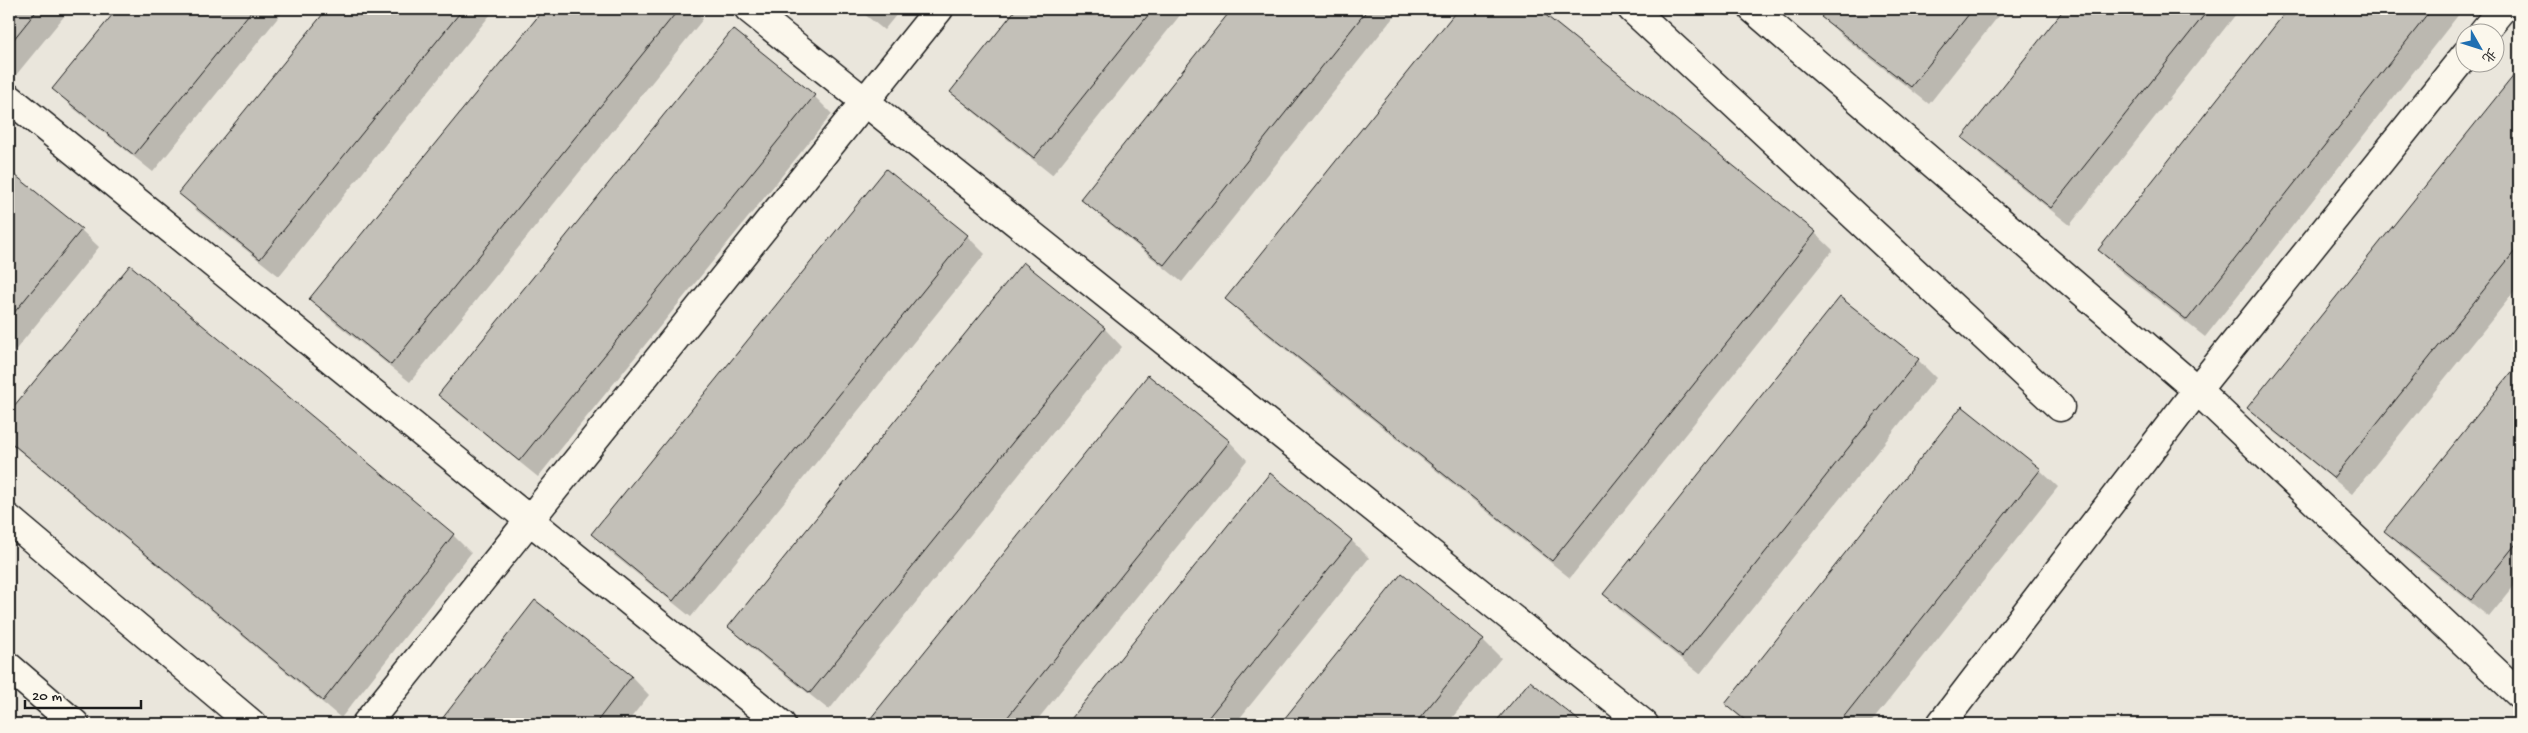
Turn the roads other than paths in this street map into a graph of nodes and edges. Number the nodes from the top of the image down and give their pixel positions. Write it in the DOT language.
graph roads {
  1 [pos="749,9"];
  2 [pos="939,9"];
  3 [pos="1632,9"];
  4 [pos="1753,9"];
  5 [pos="2502,9"];
  6 [pos="2491,22"];
  7 [pos="2456,66"];
  8 [pos="9,98"];
  9 [pos="864,101"];
  10 [pos="2197,390"];
  11 [pos="2060,407"];
  12 [pos="9,519"];
  13 [pos="528,520"];
  14 [pos="9,666"];
  15 [pos="2519,694"];
  16 [pos="75,724"];
  17 [pos="252,724"];
  18 [pos="366,724"];
  19 [pos="781,724"];
  20 [pos="1644,724"];
  21 [pos="1941,724"];
  1 -- 9 [label="street"];
  2 -- 9 [label="street"];
  3 -- 11 [label="street"];
  4 -- 10 [label="street"];
  5 -- 6 [label="street"];
  7 -- 10 [label="street"];
  8 -- 13 [label="street"];
  9 -- 13 [label="street"];
  9 -- 20 [label="street"];
  10 -- 15 [label="street"];
  10 -- 21 [label="street"];
  12 -- 17 [label="street"];
  13 -- 18 [label="street"];
  13 -- 19 [label="street"];
  14 -- 16 [label="street"];
}
